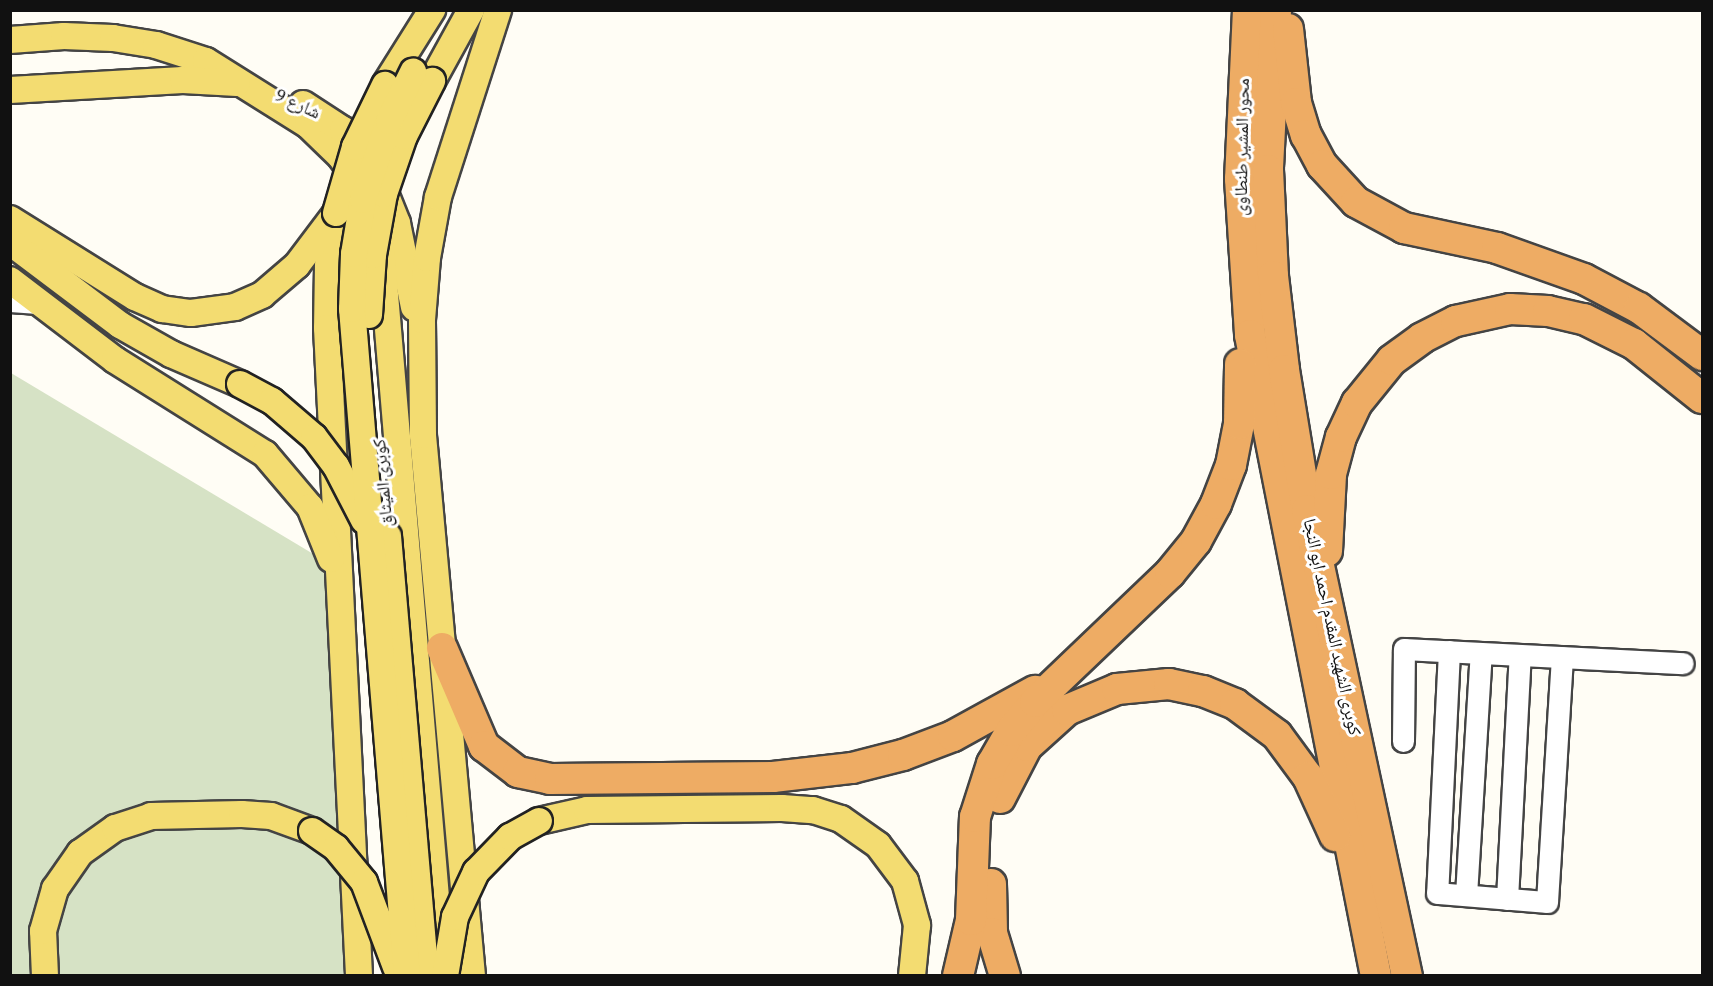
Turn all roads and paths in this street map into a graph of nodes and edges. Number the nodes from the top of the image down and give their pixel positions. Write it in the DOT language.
graph roads {
  1 [pos="432,10"];
  2 [pos="445,10"];
  3 [pos="471,10"];
  4 [pos="498,10"];
  5 [pos="1248,10"];
  6 [pos="1276,10"];
  7 [pos="1287,10"];
  8 [pos="10,40"];
  9 [pos="422,77"];
  10 [pos="248,84"];
  11 [pos="10,90"];
  12 [pos="336,213"];
  13 [pos="10,219"];
  14 [pos="10,242"];
  15 [pos="1273,276"];
  16 [pos="10,280"];
  17 [pos="1245,283"];
  18 [pos="10,301"];
  19 [pos="38,303"];
  20 [pos="422,351"];
  21 [pos="1702,355"];
  22 [pos="1702,398"];
  23 [pos="369,530"];
  24 [pos="340,586"];
  25 [pos="1326,602"];
  26 [pos="442,648"];
  27 [pos="1449,651"];
  28 [pos="1481,653"];
  29 [pos="1520,655"];
  30 [pos="1562,657"];
  31 [pos="1683,663"];
  32 [pos="1066,673"];
  33 [pos="1403,741"];
  34 [pos="1359,891"];
  35 [pos="1466,895"];
  36 [pos="1507,899"];
  37 [pos="45,975"];
  38 [pos="359,975"];
  39 [pos="399,975"];
  40 [pos="406,975"];
  41 [pos="426,975"];
  42 [pos="444,975"];
  43 [pos="472,975"];
  44 [pos="912,975"];
  45 [pos="958,975"];
  46 [pos="1005,975"];
  47 [pos="1376,975"];
  48 [pos="1407,975"];
  1 -- 12 [label="main road, bridge"];
  2 -- 9 [label="main road, كوبرى الميثاق"];
  3 -- 9 [label="main road, كوبرى الميثاق"];
  4 -- 20 [label="main road"];
  5 -- 17 [label="highway, محور المشير طنطاوى"];
  6 -- 15 [label="highway, محور المشير طنطاوى"];
  7 -- 21 [label="highway"];
  8 -- 10 [label="main road"];
  9 -- 23 [label="main road, كوبرى الميثاق, bridge"];
  9 -- 41 [label="main road, كوبرى الميثاق, bridge"];
  10 -- 11 [label="main road, شارع 9"];
  10 -- 20 [label="main road, شارع 9"];
  10 -- 42 [label="main road"];
  12 -- 13 [label="main road"];
  12 -- 24 [label="main road"];
  14 -- 23 [label="main road, bridge"];
  15 -- 25 [label="highway, كوبرى الشهيد المقدم احمد ابو النجا"];
  16 -- 19 [label="main road"];
  17 -- 32 [label="highway"];
  17 -- 34 [label="highway, كوبرى الشهيد المقدم احمد ابو النجا"];
  18 -- 19 [label="street"];
  19 -- 24 [label="main road"];
  20 -- 26 [label="main road"];
  22 -- 25 [label="highway"];
  23 -- 40 [label="main road, كوبرى الميثاق, bridge"];
  24 -- 38 [label="main road"];
  25 -- 48 [label="highway, كوبرى الشهيد المقدم احمد ابو النجا"];
  26 -- 32 [label="highway"];
  26 -- 43 [label="main road"];
  27 -- 28 [label="street"];
  27 -- 33 [label="street"];
  27 -- 35 [label="street"];
  28 -- 29 [label="street"];
  28 -- 35 [label="street"];
  29 -- 30 [label="street"];
  29 -- 36 [label="street"];
  30 -- 31 [label="street"];
  30 -- 36 [label="street"];
  32 -- 45 [label="highway"];
  34 -- 46 [label="highway"];
  34 -- 47 [label="highway, كوبرى الشهيد المقدم احمد ابو النجا"];
  35 -- 36 [label="street"];
  37 -- 39 [label="main road, bridge"];
  42 -- 44 [label="main road, bridge"];
}
